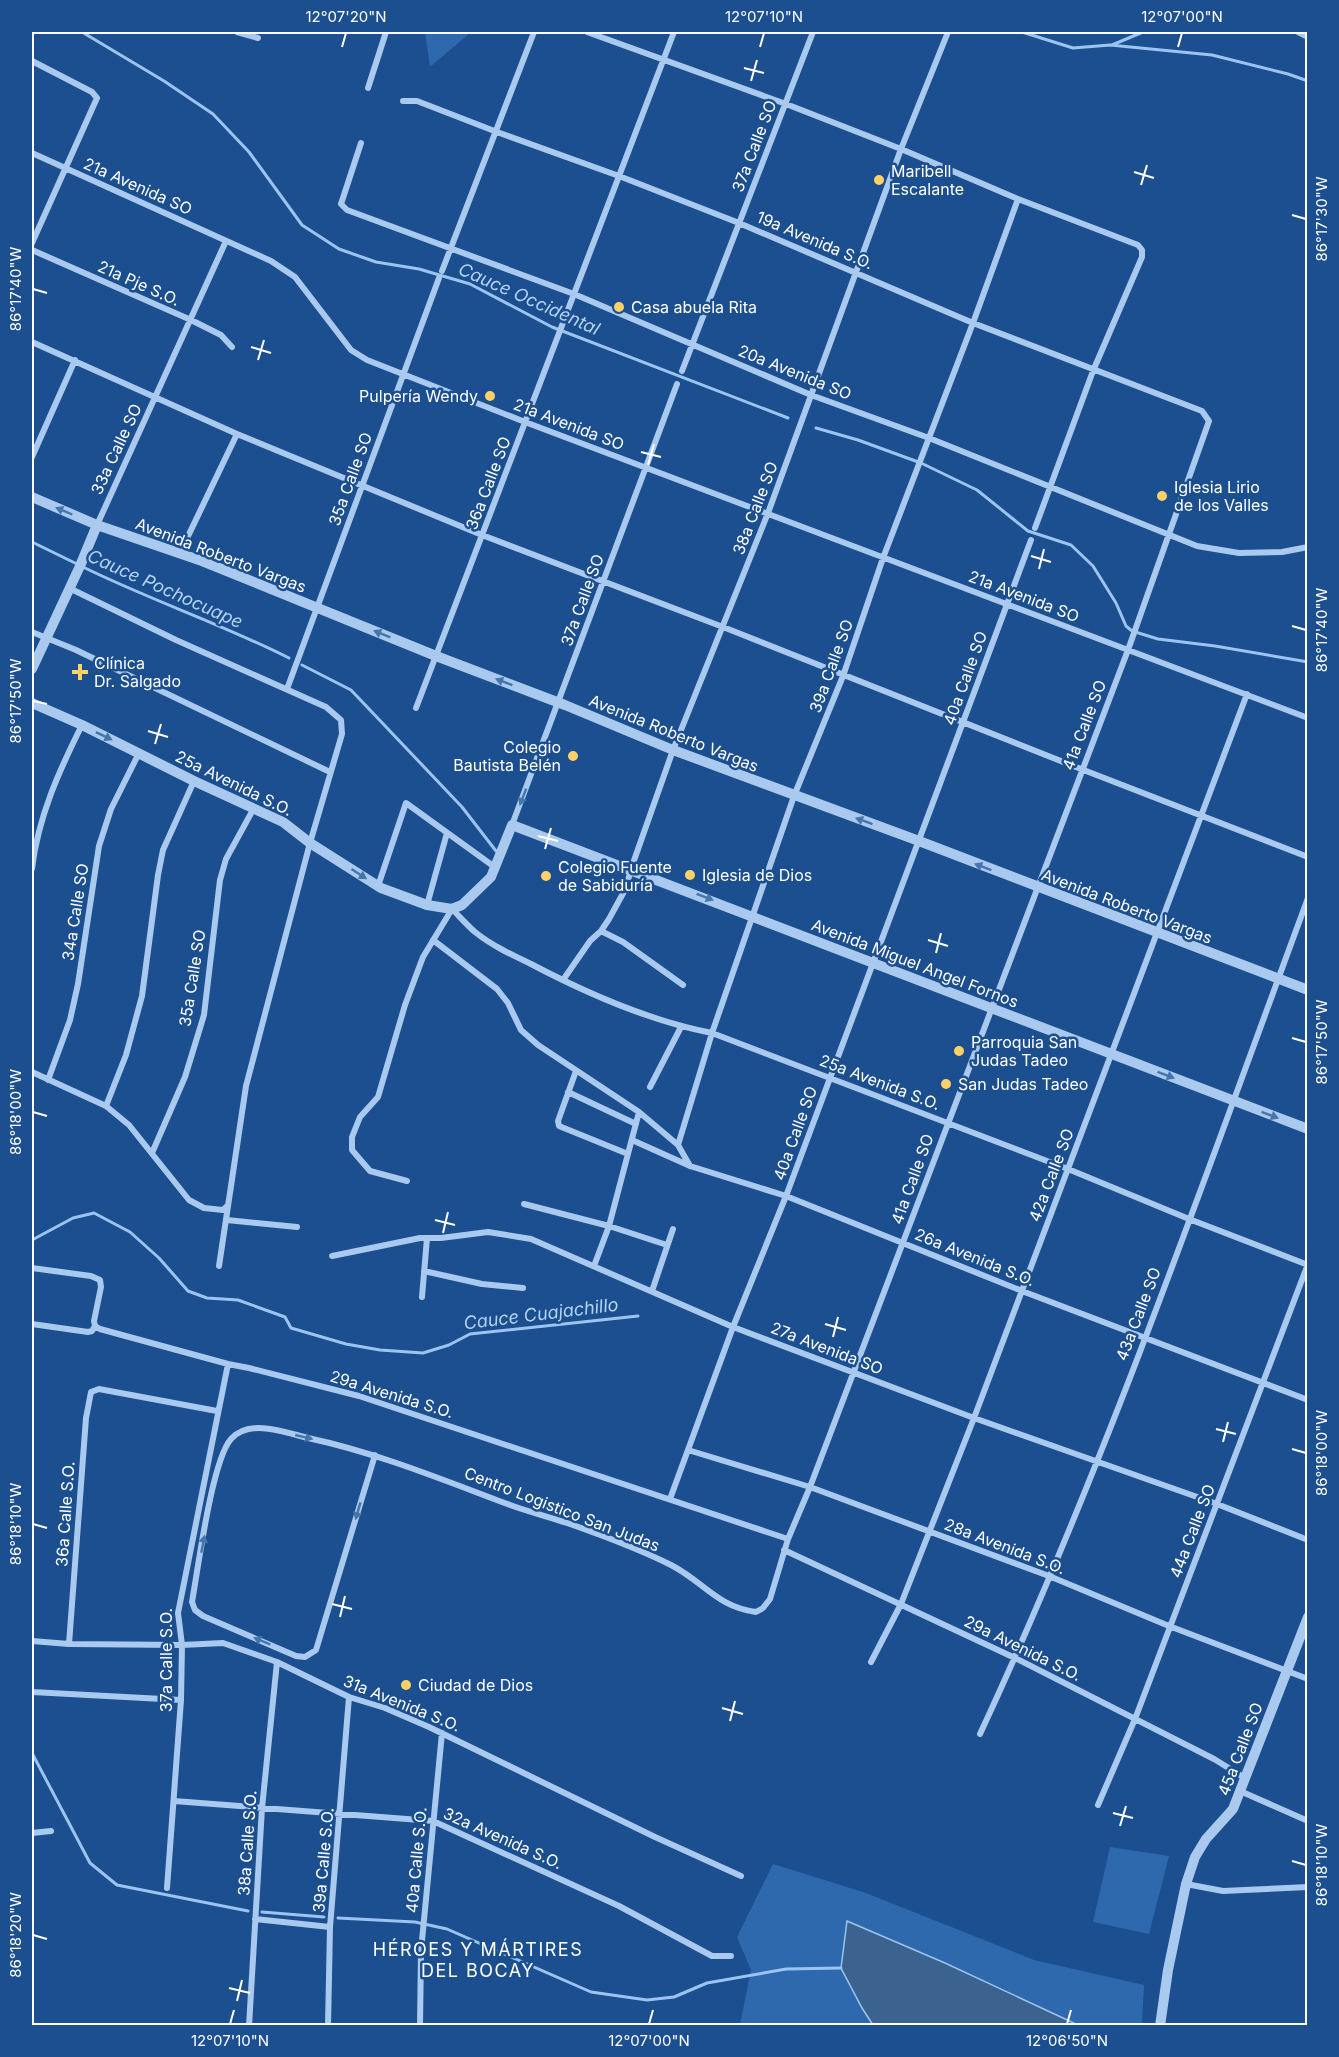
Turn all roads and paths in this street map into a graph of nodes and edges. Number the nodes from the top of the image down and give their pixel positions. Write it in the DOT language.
graph roads {
  1 [pos="237,32"];
  2 [pos="386,32"];
  3 [pos="534,32"];
  4 [pos="587,32"];
  5 [pos="674,32"];
  6 [pos="813,32"];
  7 [pos="948,32"];
  8 [pos="1299,32"];
  9 [pos="1308,37"];
  10 [pos="258,38"];
  11 [pos="663,60"];
  12 [pos="32,61"];
  13 [pos="368,88"];
  14 [pos="403,101"];
  15 [pos="786,104"];
  16 [pos="497,132"];
  17 [pos="362,143"];
  18 [pos="901,149"];
  19 [pos="32,153"];
  20 [pos="66,169"];
  21 [pos="620,176"];
  22 [pos="1018,199"];
  23 [pos="739,223"];
  24 [pos="226,241"];
  25 [pos="32,243"];
  26 [pos="451,247"];
  27 [pos="32,250"];
  28 [pos="856,272"];
  29 [pos="574,294"];
  30 [pos="190,320"];
  31 [pos="973,323"];
  32 [pos="32,342"];
  33 [pos="692,343"];
  34 [pos="232,347"];
  35 [pos="75,360"];
  36 [pos="682,371"];
  37 [pos="1093,371"];
  38 [pos="403,375"];
  39 [pos="677,384"];
  40 [pos="811,395"];
  41 [pos="156,398"];
  42 [pos="1209,421"];
  43 [pos="525,422"];
  44 [pos="237,434"];
  45 [pos="928,438"];
  46 [pos="32,457"];
  47 [pos="645,467"];
  48 [pos="363,487"];
  49 [pos="1050,488"];
  50 [pos="32,496"];
  51 [pos="768,513"];
  52 [pos="97,525"];
  53 [pos="1035,528"];
  54 [pos="482,535"];
  55 [pos="1168,535"];
  56 [pos="1031,540"];
  57 [pos="1308,547"];
  58 [pos="180,553"];
  59 [pos="884,558"];
  60 [pos="603,581"];
  61 [pos="69,588"];
  62 [pos="1007,604"];
  63 [pos="316,607"];
  64 [pos="723,627"];
  65 [pos="32,632"];
  66 [pos="47,639"];
  67 [pos="1128,650"];
  68 [pos="436,656"];
  69 [pos="32,669"];
  70 [pos="843,676"];
  71 [pos="286,689"];
  72 [pos="1247,694"];
  73 [pos="32,703"];
  74 [pos="559,703"];
  75 [pos="416,708"];
  76 [pos="1308,718"];
  77 [pos="963,722"];
  78 [pos="82,725"];
  79 [pos="674,750"];
  80 [pos="140,753"];
  81 [pos="1081,770"];
  82 [pos="330,772"];
  83 [pos="194,781"];
  84 [pos="794,796"];
  85 [pos="254,808"];
  86 [pos="1201,816"];
  87 [pos="512,825"];
  88 [pos="447,833"];
  89 [pos="919,841"];
  90 [pos="310,843"];
  91 [pos="1308,856"];
  92 [pos="496,868"];
  93 [pos="32,869"];
  94 [pos="631,869"];
  95 [pos="378,886"];
  96 [pos="1037,888"];
  97 [pos="1308,898"];
  98 [pos="427,905"];
  99 [pos="452,909"];
  100 [pos="753,915"];
  101 [pos="601,932"];
  102 [pos="1156,933"];
  103 [pos="433,940"];
  104 [pos="874,962"];
  105 [pos="1278,979"];
  106 [pos="563,981"];
  107 [pos="683,985"];
  108 [pos="1308,990"];
  109 [pos="991,1009"];
  110 [pos="681,1027"];
  111 [pos="712,1033"];
  112 [pos="1112,1054"];
  113 [pos="576,1071"];
  114 [pos="32,1072"];
  115 [pos="830,1079"];
  116 [pos="48,1080"];
  117 [pos="650,1087"];
  118 [pos="568,1092"];
  119 [pos="1233,1100"];
  120 [pos="106,1106"];
  121 [pos="639,1112"];
  122 [pos="636,1124"];
  123 [pos="947,1124"];
  124 [pos="1308,1129"];
  125 [pos="632,1140"];
  126 [pos="678,1145"];
  127 [pos="152,1153"];
  128 [pos="628,1154"];
  129 [pos="690,1166"];
  130 [pos="1068,1169"];
  131 [pos="407,1181"];
  132 [pos="786,1196"];
  133 [pos="229,1204"];
  134 [pos="524,1204"];
  135 [pos="1189,1219"];
  136 [pos="227,1220"];
  137 [pos="609,1226"];
  138 [pos="297,1227"];
  139 [pos="673,1229"];
  140 [pos="427,1238"];
  141 [pos="903,1243"];
  142 [pos="667,1245"];
  143 [pos="332,1256"];
  144 [pos="1307,1265"];
  145 [pos="219,1266"];
  146 [pos="594,1266"];
  147 [pos="32,1268"];
  148 [pos="424,1271"];
  149 [pos="524,1288"];
  150 [pos="652,1291"];
  151 [pos="1022,1291"];
  152 [pos="422,1297"];
  153 [pos="32,1324"];
  154 [pos="95,1326"];
  155 [pos="733,1327"];
  156 [pos="1144,1338"];
  157 [pos="228,1364"];
  158 [pos="853,1374"];
  159 [pos="1263,1382"];
  160 [pos="1308,1400"];
  161 [pos="217,1411"];
  162 [pos="974,1418"];
  163 [pos="688,1450"];
  164 [pos="375,1455"];
  165 [pos="1097,1460"];
  166 [pos="810,1487"];
  167 [pos="670,1499"];
  168 [pos="1217,1504"];
  169 [pos="928,1531"];
  170 [pos="788,1539"];
  171 [pos="1308,1540"];
  172 [pos="784,1550"];
  173 [pos="1049,1576"];
  174 [pos="901,1604"];
  175 [pos="763,1608"];
  176 [pos="1308,1617"];
  177 [pos="1169,1626"];
  178 [pos="32,1641"];
  179 [pos="69,1644"];
  180 [pos="182,1645"];
  181 [pos="1015,1658"];
  182 [pos="277,1662"];
  183 [pos="871,1662"];
  184 [pos="1286,1672"];
  185 [pos="1308,1679"];
  186 [pos="32,1692"];
  187 [pos="349,1697"];
  188 [pos="181,1700"];
  189 [pos="1135,1719"];
  190 [pos="442,1733"];
  191 [pos="980,1734"];
  192 [pos="1245,1778"];
  193 [pos="1240,1791"];
  194 [pos="174,1801"];
  195 [pos="1098,1805"];
  196 [pos="262,1808"];
  197 [pos="341,1815"];
  198 [pos="433,1821"];
  199 [pos="1308,1821"];
  200 [pos="51,1832"];
  201 [pos="32,1833"];
  202 [pos="741,1876"];
  203 [pos="1186,1884"];
  204 [pos="1308,1887"];
  205 [pos="167,1888"];
  206 [pos="255,1919"];
  207 [pos="330,1927"];
  208 [pos="731,1956"];
  209 [pos="249,2025"];
  210 [pos="328,2025"];
  211 [pos="420,2025"];
  212 [pos="1160,2025"];
  1 -- 10 [label="street"];
  2 -- 13 [label="street"];
  3 -- 16 [label="street"];
  4 -- 11 [label="street"];
  5 -- 11 [label="street, 36a Calle SO"];
  6 -- 15 [label="street, 37a Calle SO"];
  7 -- 18 [label="street, 38a Calle SO"];
  8 -- 9 [label="street"];
  11 -- 15 [label="street"];
  11 -- 21 [label="street, 36a Calle SO"];
  12 -- 20 [label="street"];
  14 -- 16 [label="street, 19a Avenida S.O."];
  15 -- 18 [label="street"];
  15 -- 23 [label="street, 37a Calle SO"];
  16 -- 21 [label="street, 19a Avenida S.O."];
  16 -- 26 [label="street"];
  17 -- 26 [label="street, 20a Avenida SO"];
  18 -- 22 [label="street"];
  18 -- 28 [label="street, 38a Calle SO"];
  19 -- 20 [label="street, 21a Avenida SO"];
  20 -- 24 [label="street, 21a Avenida SO"];
  20 -- 25 [label="street"];
  21 -- 23 [label="street, 19a Avenida S.O."];
  21 -- 29 [label="street, 36a Calle SO"];
  22 -- 31 [label="street, 39a Calle SO"];
  22 -- 37 [label="street"];
  23 -- 28 [label="street, 19a Avenida S.O."];
  23 -- 33 [label="street, 37a Calle SO"];
  24 -- 30 [label="street, 33a Calle SO"];
  24 -- 38 [label="street, 21a Avenida SO"];
  26 -- 29 [label="street, 20a Avenida SO"];
  26 -- 38 [label="street, 35a Calle SO"];
  27 -- 30 [label="street, 21a Pje S.O."];
  28 -- 31 [label="street, 19a Avenida S.O."];
  28 -- 40 [label="street, 38a Calle SO"];
  29 -- 33 [label="street, 20a Avenida SO"];
  29 -- 43 [label="street, 36a Calle SO"];
  30 -- 34 [label="street, 21a Pje S.O."];
  30 -- 41 [label="street, 33a Calle SO"];
  31 -- 37 [label="street, 19a Avenida S.O."];
  31 -- 45 [label="street, 39a Calle SO"];
  32 -- 35 [label="street"];
  33 -- 36 [label="street, 37a Calle SO"];
  33 -- 40 [label="street, 20a Avenida SO"];
  35 -- 41 [label="street"];
  35 -- 46 [label="street"];
  37 -- 42 [label="street, 19a Avenida S.O."];
  37 -- 49 [label="street"];
  38 -- 43 [label="street, 21a Avenida SO"];
  38 -- 48 [label="street, 35a Calle SO"];
  39 -- 47 [label="street, 37a Calle SO"];
  40 -- 45 [label="street, 20a Avenida SO"];
  40 -- 51 [label="street, 38a Calle SO"];
  41 -- 44 [label="street"];
  41 -- 52 [label="street, 33a Calle SO"];
  42 -- 55 [label="street, 41a Calle SO"];
  43 -- 47 [label="street, 21a Avenida SO"];
  43 -- 54 [label="street, 36a Calle SO"];
  44 -- 48 [label="street"];
  44 -- 58 [label="street"];
  45 -- 49 [label="street, 20a Avenida SO"];
  45 -- 59 [label="street, 39a Calle SO"];
  47 -- 51 [label="street, 21a Avenida SO"];
  47 -- 60 [label="street, 37a Calle SO"];
  48 -- 54 [label="street"];
  48 -- 63 [label="street, 35a Calle SO"];
  49 -- 53 [label="street"];
  49 -- 55 [label="street, 20a Avenida SO"];
  52 -- 50 [label="street, Avenida Roberto Vargas, one-way"];
  51 -- 59 [label="street, 21a Avenida SO"];
  51 -- 64 [label="street, 38a Calle SO"];
  52 -- 58 [label="street, Avenida Roberto Vargas"];
  52 -- 61 [label="street, 33a Calle SO"];
  54 -- 60 [label="street"];
  54 -- 68 [label="street, 36a Calle SO"];
  55 -- 57 [label="street, 20a Avenida SO"];
  55 -- 67 [label="street, 41a Calle SO"];
  56 -- 62 [label="street, 40a Calle SO"];
  58 -- 63 [label="street, Avenida Roberto Vargas"];
  59 -- 62 [label="street, 21a Avenida SO"];
  59 -- 70 [label="street, 39a Calle SO"];
  60 -- 64 [label="street"];
  60 -- 74 [label="street, 37a Calle SO"];
  61 -- 66 [label="street, 33a Calle SO"];
  61 -- 71 [label="street"];
  62 -- 67 [label="street, 21a Avenida SO"];
  62 -- 77 [label="street, 40a Calle SO"];
  68 -- 63 [label="street, Avenida Roberto Vargas, one-way"];
  63 -- 71 [label="street, 35a Calle SO"];
  64 -- 70 [label="street"];
  64 -- 79 [label="street, 38a Calle SO"];
  65 -- 66 [label="street"];
  66 -- 69 [label="street, 33a Calle SO"];
  66 -- 82 [label="street"];
  67 -- 72 [label="street, 21a Avenida SO"];
  67 -- 81 [label="street, 41a Calle SO"];
  74 -- 68 [label="street, Avenida Roberto Vargas, one-way"];
  68 -- 75 [label="street, 36a Calle SO"];
  70 -- 77 [label="street"];
  70 -- 84 [label="street, 39a Calle SO"];
  71 -- 82 [label="street"];
  72 -- 76 [label="street, 21a Avenida SO"];
  72 -- 86 [label="street, 42a Calle SO"];
  73 -- 78 [label="street, 25a Avenida S.O."];
  74 -- 79 [label="street, Avenida Roberto Vargas"];
  74 -- 87 [label="street, 37a Calle SO, one-way"];
  77 -- 81 [label="street"];
  77 -- 89 [label="street, 40a Calle SO"];
  78 -- 80 [label="street, 25a Avenida S.O., one-way"];
  78 -- 93 [label="street"];
  79 -- 84 [label="street, Avenida Roberto Vargas"];
  79 -- 94 [label="street, 38a Calle SO"];
  80 -- 83 [label="street, 25a Avenida S.O."];
  80 -- 116 [label="street, 34a Calle SO"];
  81 -- 86 [label="street"];
  81 -- 96 [label="street, 41a Calle SO"];
  82 -- 90 [label="street"];
  83 -- 85 [label="street, 25a Avenida S.O."];
  83 -- 120 [label="street"];
  89 -- 84 [label="street, Avenida Roberto Vargas, one-way"];
  84 -- 100 [label="street, 39a Calle SO"];
  85 -- 90 [label="street, 25a Avenida S.O."];
  85 -- 127 [label="street, 35a Calle SO"];
  86 -- 91 [label="street"];
  86 -- 102 [label="street, 42a Calle SO"];
  87 -- 92 [label="street"];
  87 -- 94 [label="street, Avenida Miguel Angel Fornos"];
  88 -- 92 [label="street"];
  88 -- 95 [label="street"];
  88 -- 98 [label="street"];
  96 -- 89 [label="street, Avenida Roberto Vargas, one-way"];
  89 -- 104 [label="street, 40a Calle SO"];
  90 -- 95 [label="street, 25a Avenida S.O., one-way"];
  90 -- 133 [label="street"];
  92 -- 99 [label="street"];
  94 -- 100 [label="street, Avenida Miguel Angel Fornos, one-way"];
  94 -- 101 [label="street, 38a Calle SO"];
  95 -- 98 [label="street, 25a Avenida S.O."];
  96 -- 102 [label="street, Avenida Roberto Vargas"];
  96 -- 109 [label="street, 41a Calle SO"];
  97 -- 105 [label="street, 43a Calle SO"];
  98 -- 99 [label="street, 25a Avenida S.O."];
  99 -- 103 [label="street"];
  99 -- 106 [label="street, 25a Avenida S.O."];
  100 -- 104 [label="street, Avenida Miguel Angel Fornos"];
  100 -- 111 [label="street, 39a Calle SO"];
  101 -- 106 [label="street, 38a Calle SO"];
  101 -- 107 [label="street"];
  102 -- 105 [label="street, Avenida Roberto Vargas"];
  102 -- 112 [label="street, 42a Calle SO"];
  103 -- 113 [label="street"];
  103 -- 131 [label="street"];
  104 -- 109 [label="street, Avenida Miguel Angel Fornos"];
  104 -- 115 [label="street, 40a Calle SO"];
  105 -- 108 [label="street, Avenida Roberto Vargas"];
  105 -- 119 [label="street, 43a Calle SO"];
  106 -- 110 [label="street, 25a Avenida S.O."];
  109 -- 112 [label="street, Avenida Miguel Angel Fornos"];
  109 -- 123 [label="street, 41a Calle SO"];
  110 -- 111 [label="street, 25a Avenida S.O."];
  110 -- 117 [label="street"];
  111 -- 115 [label="street, 25a Avenida S.O."];
  111 -- 126 [label="street, 39a Calle SO"];
  112 -- 119 [label="street, Avenida Miguel Angel Fornos, one-way"];
  112 -- 130 [label="street, 42a Calle SO"];
  113 -- 118 [label="street"];
  113 -- 121 [label="street"];
  114 -- 116 [label="street"];
  115 -- 123 [label="street, 25a Avenida S.O."];
  115 -- 132 [label="street, 40a Calle SO"];
  116 -- 120 [label="street"];
  118 -- 122 [label="street"];
  118 -- 128 [label="street"];
  119 -- 124 [label="street, Avenida Miguel Angel Fornos, one-way"];
  119 -- 135 [label="street, 43a Calle SO"];
  120 -- 127 [label="street"];
  121 -- 122 [label="street"];
  121 -- 126 [label="street"];
  122 -- 125 [label="street"];
  123 -- 130 [label="street, 25a Avenida S.O."];
  123 -- 141 [label="street, 41a Calle SO"];
  125 -- 128 [label="street"];
  125 -- 129 [label="street, 26a Avenida S.O."];
  126 -- 129 [label="street"];
  127 -- 133 [label="street"];
  128 -- 137 [label="street"];
  129 -- 132 [label="street, 26a Avenida S.O."];
  130 -- 135 [label="street, 25a Avenida S.O."];
  130 -- 151 [label="street, 42a Calle SO"];
  132 -- 141 [label="street, 26a Avenida S.O."];
  132 -- 155 [label="street, 40a Calle SO"];
  133 -- 136 [label="street"];
  134 -- 137 [label="street"];
  135 -- 144 [label="street, 25a Avenida S.O."];
  135 -- 156 [label="street, 43a Calle SO"];
  136 -- 138 [label="street"];
  136 -- 145 [label="street"];
  137 -- 142 [label="street"];
  137 -- 146 [label="street"];
  139 -- 142 [label="street"];
  140 -- 143 [label="street, 27a Avenida SO"];
  140 -- 146 [label="street, 27a Avenida SO"];
  140 -- 148 [label="street"];
  141 -- 151 [label="street, 26a Avenida S.O."];
  141 -- 158 [label="street, 41a Calle SO"];
  142 -- 150 [label="street"];
  144 -- 159 [label="street, 44a Calle SO"];
  146 -- 150 [label="street, 27a Avenida SO"];
  147 -- 154 [label="street"];
  148 -- 149 [label="street"];
  148 -- 152 [label="street"];
  150 -- 155 [label="street, 27a Avenida SO"];
  151 -- 156 [label="street, 26a Avenida S.O."];
  151 -- 162 [label="street, 42a Calle SO"];
  153 -- 154 [label="street"];
  154 -- 157 [label="street, 29a Avenida S.O."];
  155 -- 158 [label="street, 27a Avenida SO"];
  155 -- 163 [label="street, 40a Calle SO"];
  156 -- 159 [label="street, 26a Avenida S.O."];
  156 -- 165 [label="street, 43a Calle SO"];
  157 -- 161 [label="street, 37a Calle S.O."];
  157 -- 167 [label="street, 29a Avenida S.O."];
  158 -- 162 [label="street, 27a Avenida SO"];
  158 -- 166 [label="street, 41a Calle SO"];
  159 -- 160 [label="street, 26a Avenida S.O."];
  159 -- 168 [label="street, 44a Calle SO"];
  161 -- 179 [label="street, 36a Calle S.O."];
  161 -- 180 [label="street, 37a Calle S.O."];
  162 -- 165 [label="street, 27a Avenida SO"];
  162 -- 169 [label="street, 42a Calle SO"];
  163 -- 166 [label="street, 28a Avenida S.O."];
  163 -- 167 [label="street, 40a Calle SO"];
  164 -- 164 [label="street, Centro Logistico San Judas, one-way"];
  164 -- 175 [label="street, Centro Logistico San Judas"];
  165 -- 168 [label="street, 27a Avenida SO"];
  165 -- 173 [label="street, 43a Calle SO"];
  166 -- 169 [label="street, 28a Avenida S.O."];
  166 -- 170 [label="street, 41a Calle SO"];
  167 -- 170 [label="street, 29a Avenida S.O."];
  168 -- 171 [label="street, 27a Avenida SO"];
  168 -- 177 [label="street, 44a Calle SO"];
  169 -- 173 [label="street, 28a Avenida S.O."];
  169 -- 174 [label="street, 42a Calle SO"];
  170 -- 172 [label="street, 41a Calle SO"];
  172 -- 174 [label="street, 29a Avenida S.O."];
  172 -- 175 [label="street, 41a Calle SO"];
  173 -- 177 [label="street, 28a Avenida S.O."];
  173 -- 181 [label="street, 43a Calle SO"];
  174 -- 181 [label="street, 29a Avenida S.O."];
  174 -- 183 [label="street, 42a Calle SO"];
  176 -- 184 [label="street, 45a Calle SO"];
  177 -- 184 [label="street, 28a Avenida S.O."];
  177 -- 189 [label="street, 44a Calle SO"];
  178 -- 179 [label="street, 31a Avenida S.O."];
  179 -- 180 [label="street, 31a Avenida S.O."];
  180 -- 182 [label="street, 31a Avenida S.O."];
  180 -- 188 [label="street, 37a Calle S.O."];
  181 -- 189 [label="street, 29a Avenida S.O."];
  181 -- 191 [label="street, 43a Calle SO"];
  182 -- 187 [label="street, 31a Avenida S.O."];
  182 -- 196 [label="street, 38a Calle S.O."];
  184 -- 185 [label="street, 28a Avenida S.O."];
  184 -- 192 [label="street, 45a Calle SO"];
  186 -- 188 [label="street"];
  187 -- 190 [label="street, 31a Avenida S.O."];
  187 -- 197 [label="street, 39a Calle S.O."];
  188 -- 194 [label="street, 37a Calle S.O."];
  189 -- 192 [label="street, 29a Avenida S.O."];
  189 -- 195 [label="street, 44a Calle SO"];
  190 -- 198 [label="street, 40a Calle S.O."];
  190 -- 202 [label="street, 31a Avenida S.O."];
  192 -- 193 [label="street, 45a Calle SO"];
  193 -- 199 [label="street"];
  193 -- 203 [label="street, 45a Calle SO"];
  194 -- 196 [label="street, 32a Avenida S.O."];
  194 -- 205 [label="street, 37a Calle S.O."];
  196 -- 197 [label="street, 32a Avenida S.O."];
  196 -- 206 [label="street, 38a Calle S.O."];
  197 -- 198 [label="street, 32a Avenida S.O."];
  197 -- 207 [label="street, 39a Calle S.O."];
  198 -- 208 [label="street, 32a Avenida S.O."];
  198 -- 211 [label="street, 40a Calle S.O."];
  200 -- 201 [label="street"];
  203 -- 204 [label="street"];
  203 -- 212 [label="street, 45a Calle SO"];
  206 -- 207 [label="street"];
  206 -- 209 [label="street, 38a Calle S.O."];
  207 -- 210 [label="street, 39a Calle S.O."];
}
